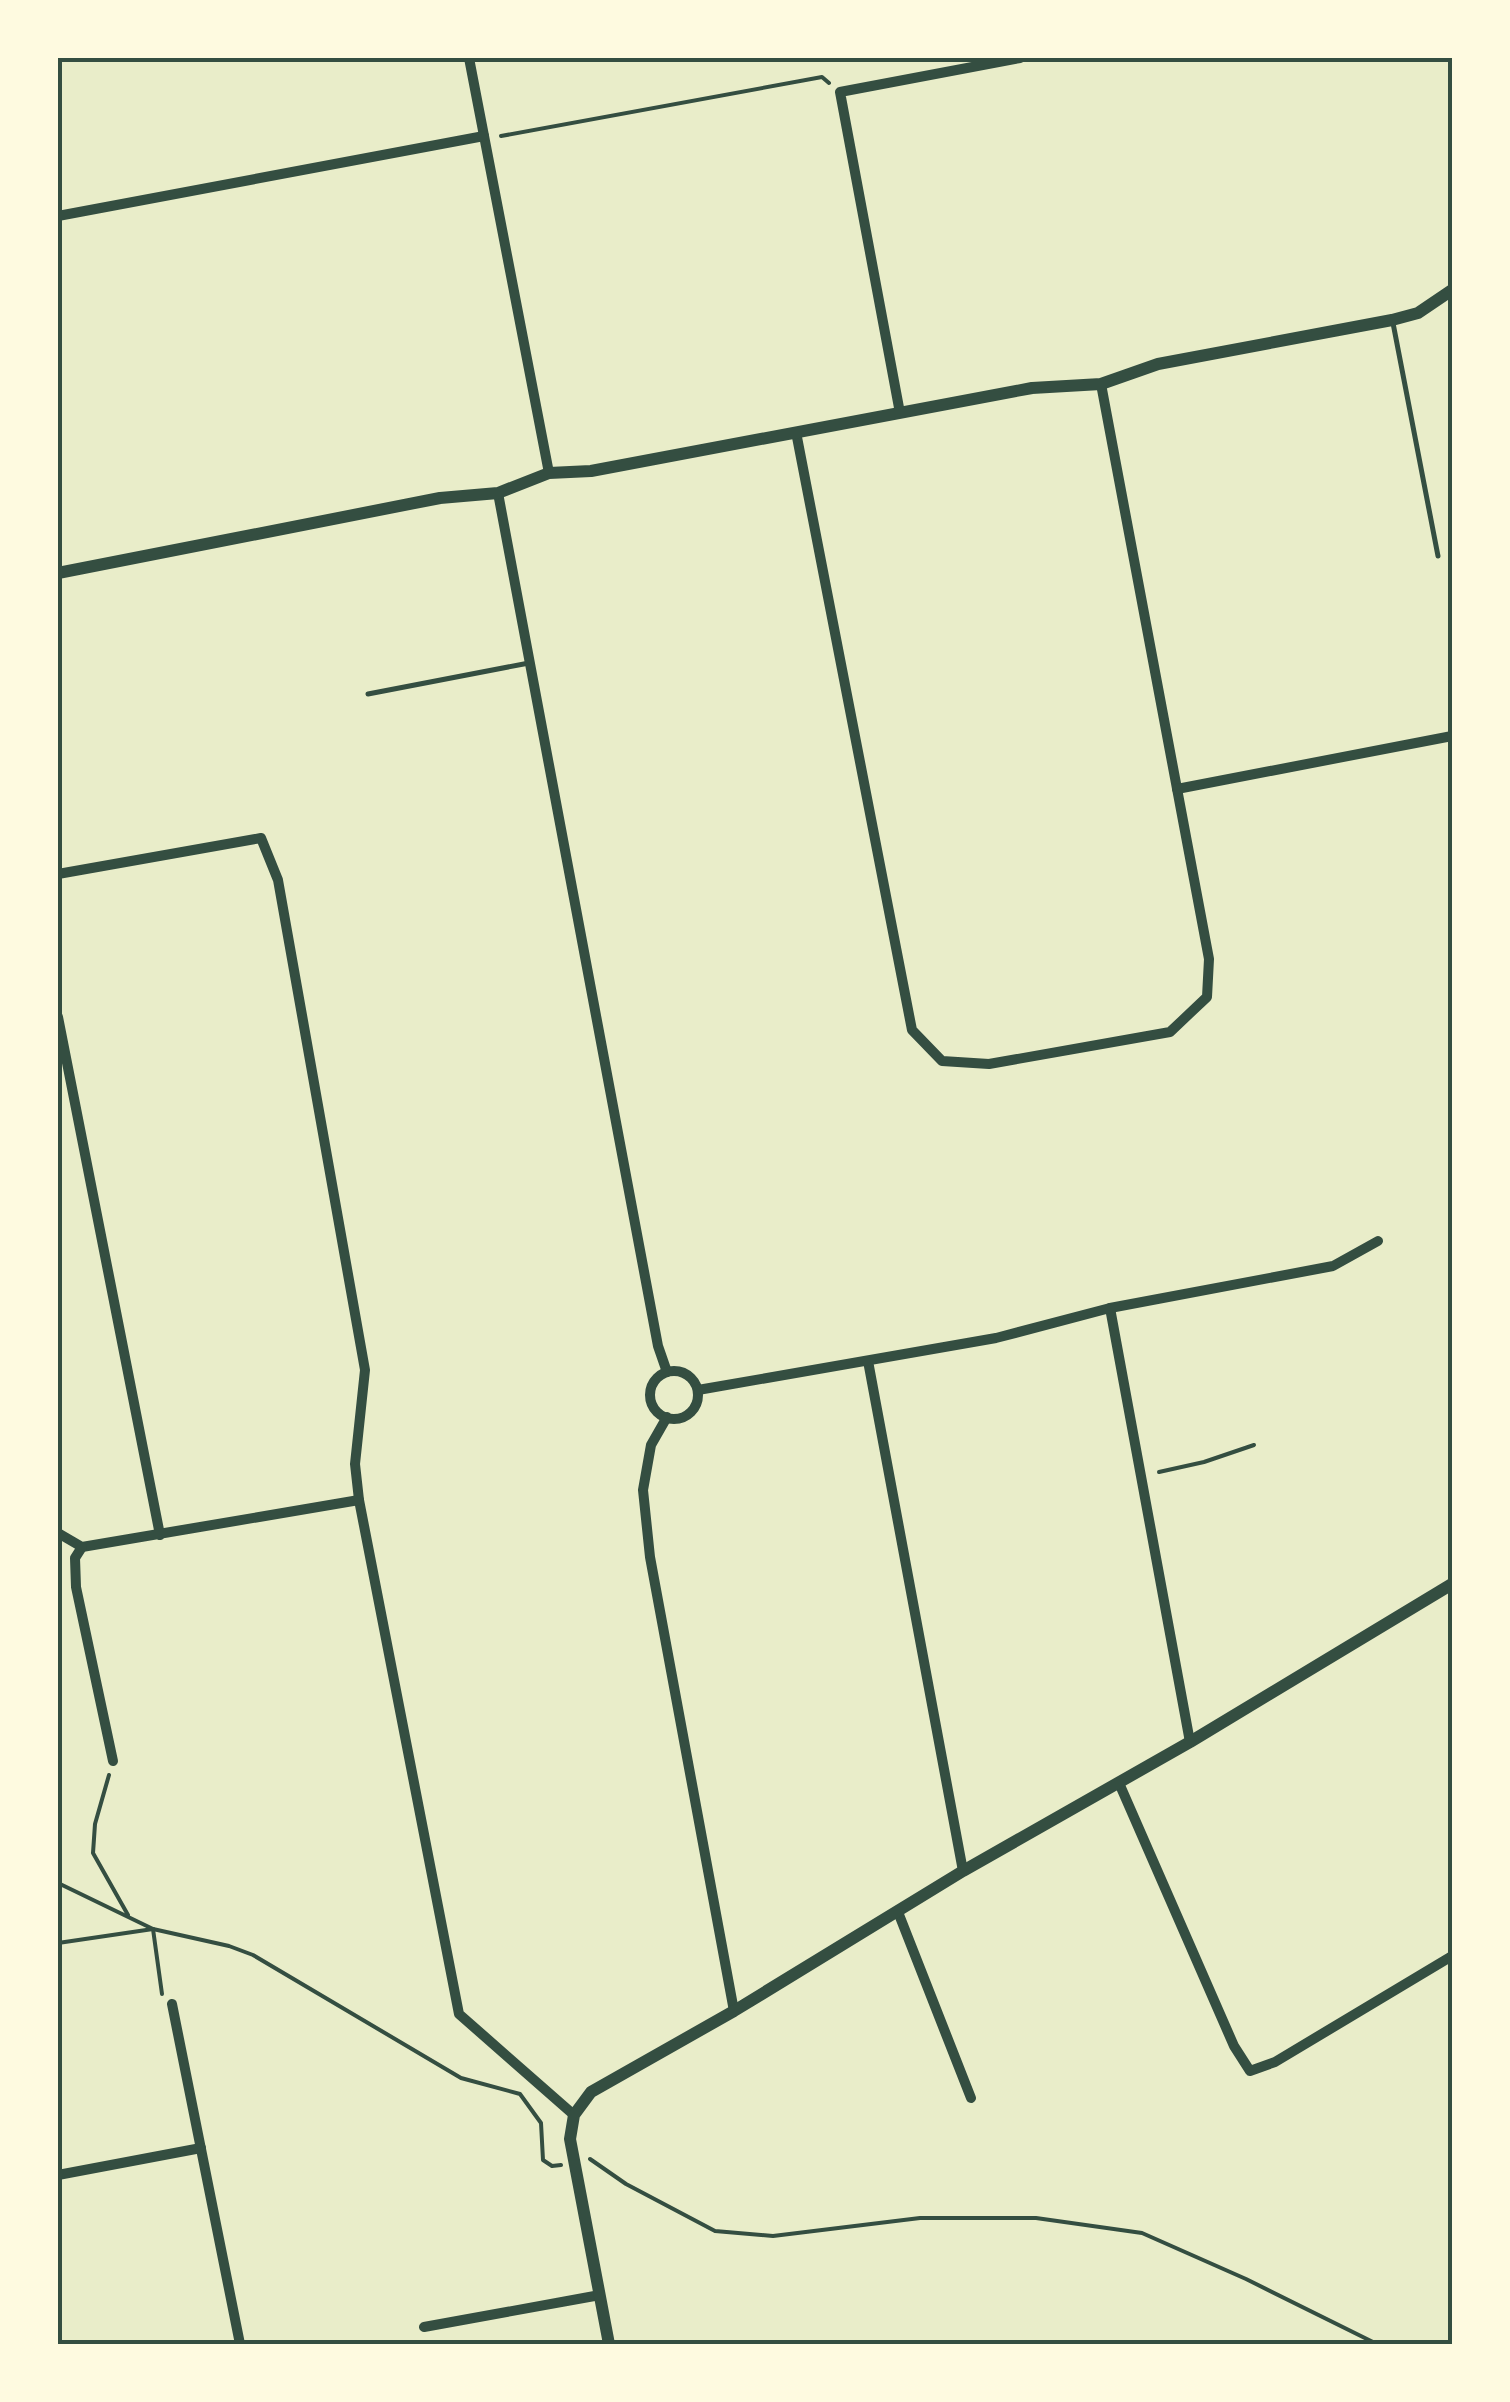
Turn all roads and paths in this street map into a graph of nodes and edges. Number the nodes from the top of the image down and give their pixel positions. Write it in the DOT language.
graph roads {
  1 [pos="469,58"];
  2 [pos="1020,58"];
  3 [pos="840,92"];
  4 [pos="484,136"];
  5 [pos="58,216"];
  6 [pos="1452,290"];
  7 [pos="1392,320"];
  8 [pos="1101,384"];
  9 [pos="900,413"];
  10 [pos="796,432"];
  11 [pos="550,474"];
  12 [pos="498,492"];
  13 [pos="1438,556"];
  14 [pos="58,572"];
  15 [pos="529,663"];
  16 [pos="368,694"];
  17 [pos="1452,736"];
  18 [pos="1177,789"];
  19 [pos="58,874"];
  20 [pos="58,1017"];
  21 [pos="1378,1241"];
  22 [pos="1110,1308"];
  23 [pos="868,1361"];
  24 [pos="666,1372"];
  25 [pos="698,1390"];
  26 [pos="666,1417"];
  27 [pos="1254,1445"];
  28 [pos="1159,1472"];
  29 [pos="359,1500"];
  30 [pos="58,1534"];
  31 [pos="160,1535"];
  32 [pos="82,1547"];
  33 [pos="1452,1584"];
  34 [pos="1190,1742"];
  35 [pos="113,1761"];
  36 [pos="1118,1783"];
  37 [pos="963,1871"];
  38 [pos="58,1883"];
  39 [pos="898,1912"];
  40 [pos="130,1918"];
  41 [pos="153,1930"];
  42 [pos="58,1943"];
  43 [pos="1452,1956"];
  44 [pos="172,2004"];
  45 [pos="734,2010"];
  46 [pos="971,2098"];
  47 [pos="574,2115"];
  48 [pos="201,2148"];
  49 [pos="574,2163"];
  50 [pos="58,2175"];
  51 [pos="600,2295"];
  52 [pos="424,2327"];
  53 [pos="240,2344"];
  54 [pos="610,2344"];
  55 [pos="1376,2344"];
  1 -- 4 [label="street"];
  2 -- 3 [label="street"];
  3 -- 4 [label="path"];
  3 -- 9 [label="street"];
  4 -- 5 [label="street"];
  4 -- 11 [label="street"];
  6 -- 7 [label="street"];
  7 -- 8 [label="street"];
  7 -- 13 [label="lane"];
  8 -- 9 [label="street"];
  8 -- 18 [label="street"];
  9 -- 10 [label="street"];
  10 -- 11 [label="street"];
  10 -- 18 [label="street"];
  11 -- 12 [label="street"];
  12 -- 14 [label="street"];
  12 -- 15 [label="street"];
  15 -- 16 [label="lane"];
  15 -- 24 [label="street"];
  17 -- 18 [label="street"];
  19 -- 29 [label="street"];
  20 -- 31 [label="street"];
  21 -- 22 [label="street"];
  22 -- 23 [label="street"];
  22 -- 34 [label="street"];
  23 -- 25 [label="street"];
  23 -- 37 [label="street"];
  24 -- 25 [label="street"];
  24 -- 26 [label="street"];
  25 -- 26 [label="street"];
  26 -- 45 [label="street"];
  27 -- 28 [label="path"];
  29 -- 31 [label="street"];
  29 -- 47 [label="street"];
  30 -- 32 [label="street"];
  31 -- 32 [label="street"];
  32 -- 35 [label="street"];
  33 -- 34 [label="street"];
  34 -- 36 [label="street"];
  35 -- 40 [label="path"];
  36 -- 37 [label="street"];
  36 -- 43 [label="street"];
  37 -- 39 [label="street"];
  38 -- 40 [label="path"];
  39 -- 45 [label="street"];
  39 -- 46 [label="street"];
  40 -- 41 [label="path"];
  41 -- 42 [label="path"];
  41 -- 44 [label="path"];
  41 -- 49 [label="path"];
  44 -- 48 [label="street"];
  45 -- 47 [label="street"];
  47 -- 49 [label="street"];
  48 -- 50 [label="street"];
  48 -- 53 [label="street"];
  49 -- 51 [label="street"];
  49 -- 55 [label="path"];
  51 -- 52 [label="street"];
  51 -- 54 [label="street"];
}
